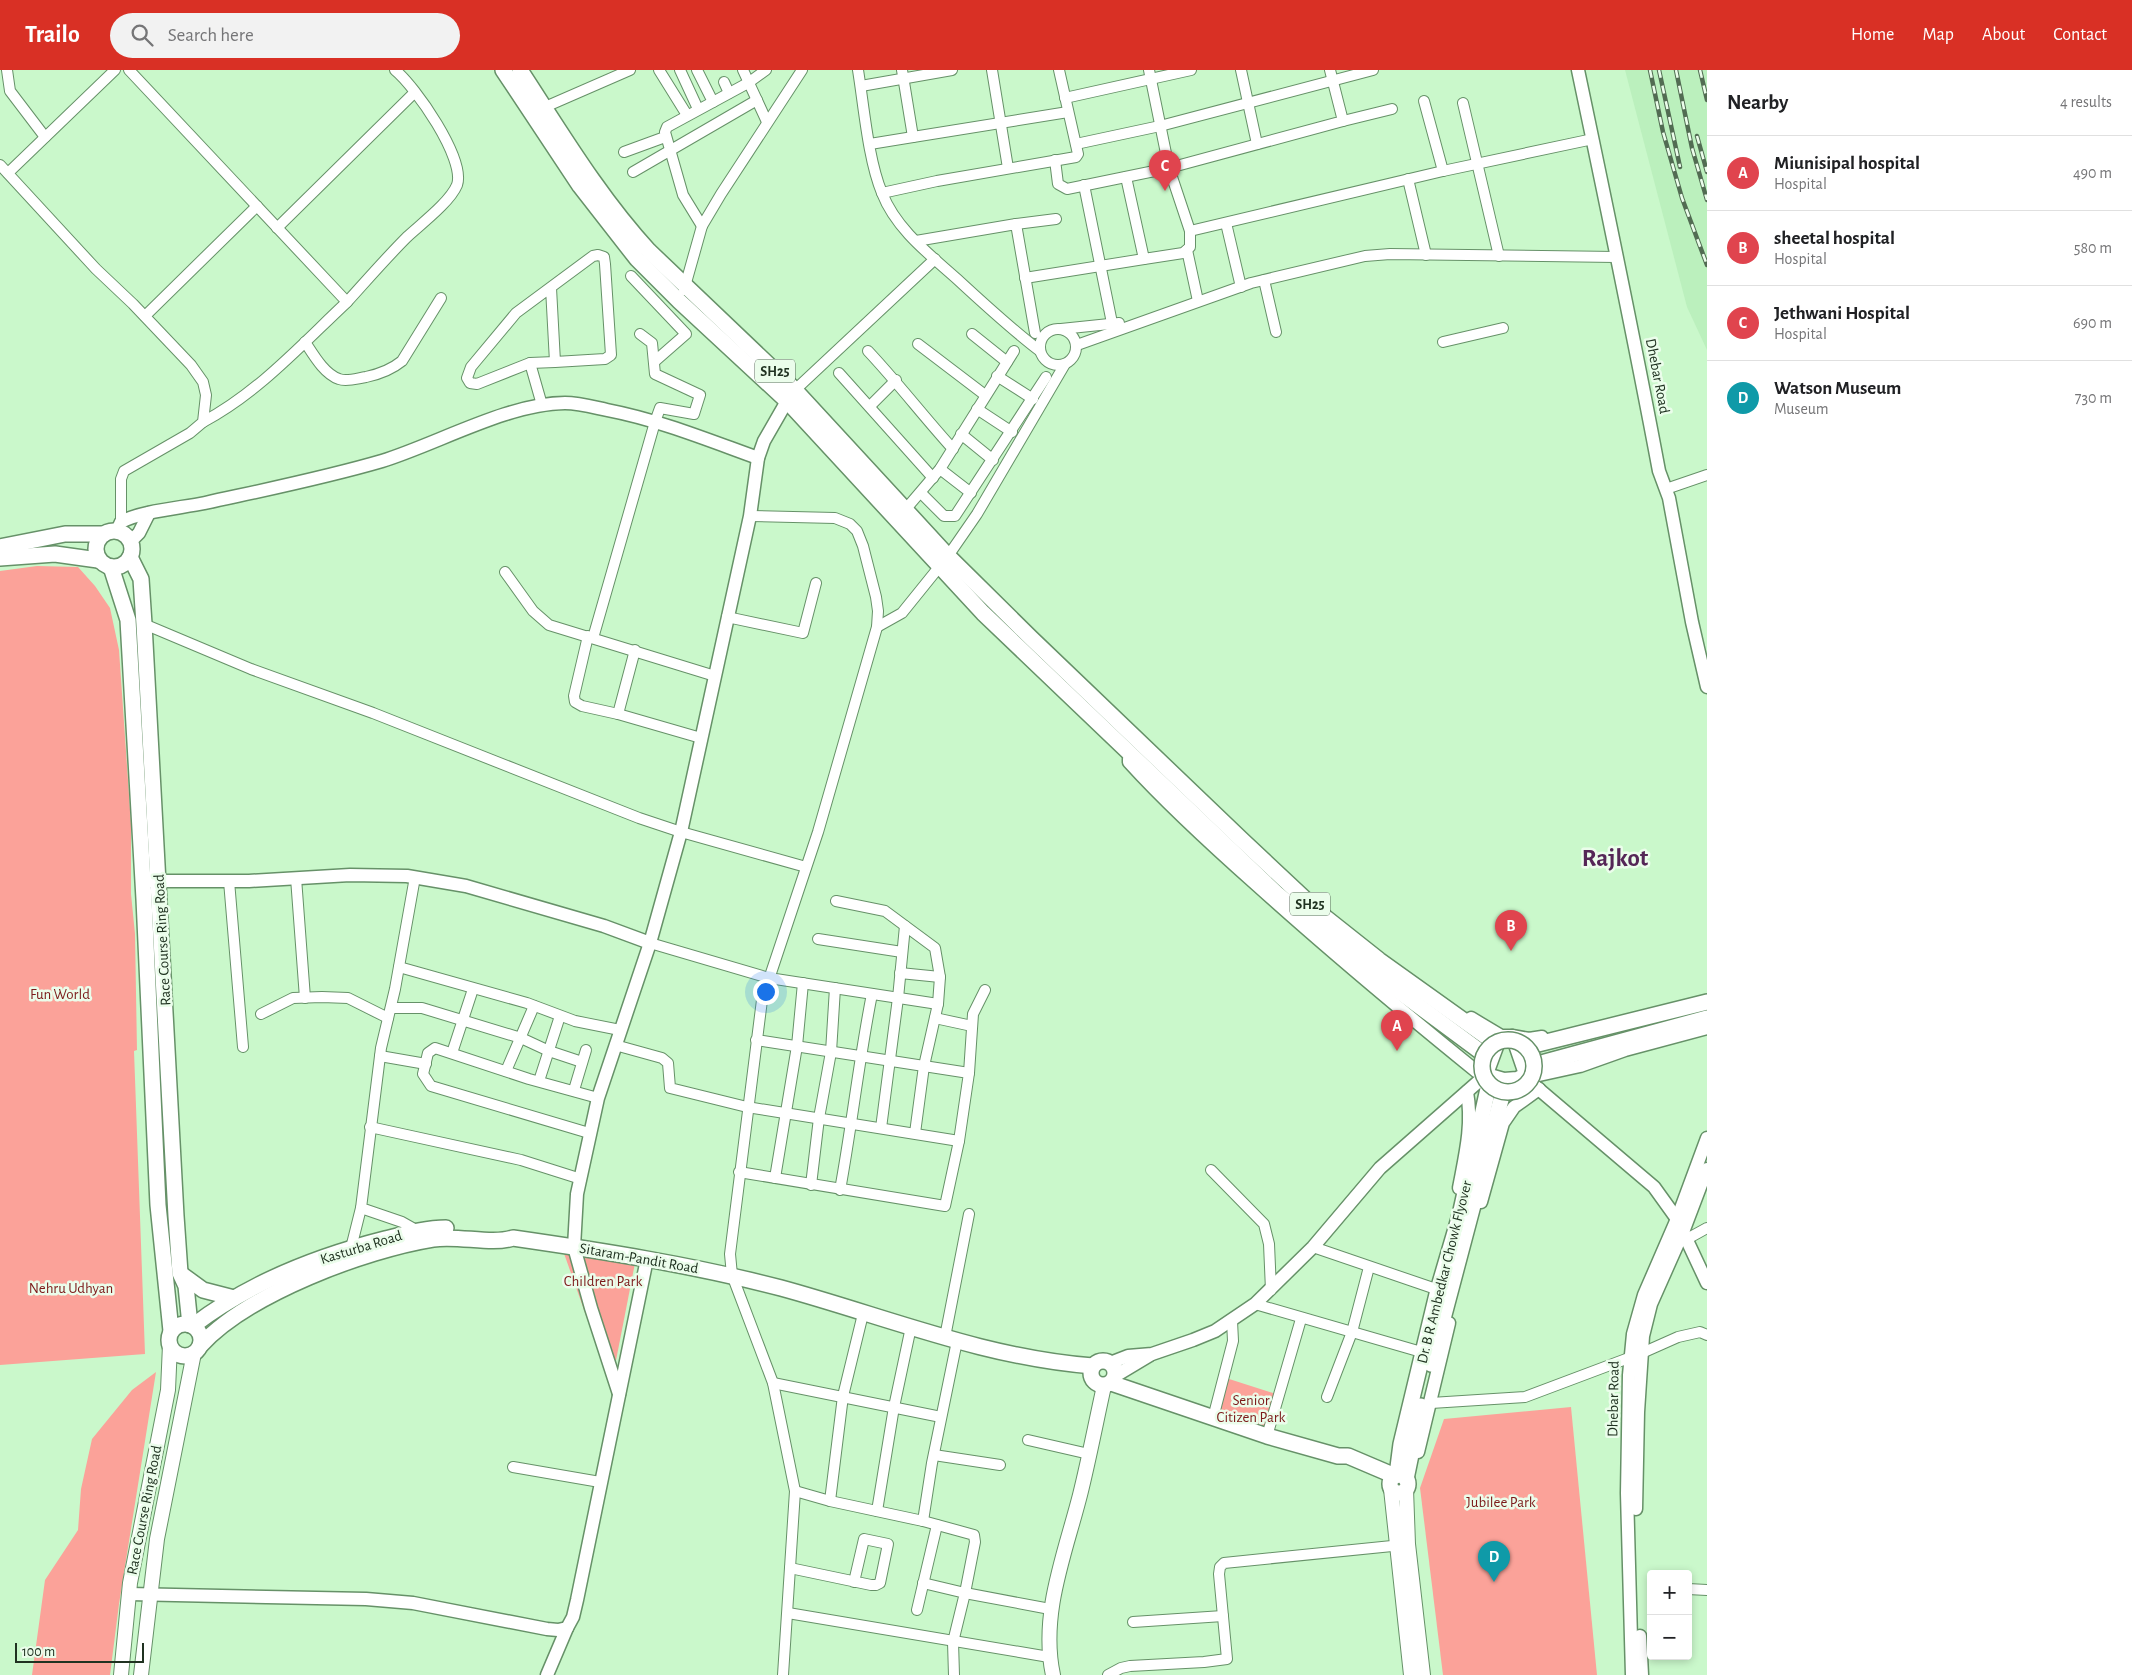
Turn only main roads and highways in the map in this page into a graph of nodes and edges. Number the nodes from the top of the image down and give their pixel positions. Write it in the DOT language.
graph roads {
  1 [pos="503,70"];
  2 [pos="520,70"];
  3 [pos="791,396"];
  4 [pos="114,529"];
  5 [pos="0,547"];
  6 [pos="130,557"];
  7 [pos="0,558"];
  8 [pos="944,561"];
  9 [pos="105,563"];
  10 [pos="1136,750"];
  11 [pos="1707,1002"];
  12 [pos="1707,1018"];
  13 [pos="1503,1038"];
  14 [pos="1526,1047"];
  15 [pos="1484,1054"];
  16 [pos="1530,1070"];
  17 [pos="1488,1079"];
  18 [pos="1503,1092"];
  19 [pos="513,1238"];
  20 [pos="353,1253"];
  21 [pos="180,1273"];
  22 [pos="234,1298"];
  23 [pos="192,1325"];
  24 [pos="171,1338"];
  25 [pos="197,1349"];
  26 [pos="1104,1375"];
  27 [pos="1407,1444"];
  28 [pos="1398,1482"];
  29 [pos="1402,1545"];
  30 [pos="122,1675"];
  31 [pos="140,1675"];
  32 [pos="1053,1675"];
  33 [pos="1410,1675"];
  34 [pos="1423,1675"];
  1 -- 3 [label="main road, SH25"];
  2 -- 3 [label="main road, SH25"];
  3 -- 8 [label="main road, SH25"];
  3 -- 8 [label="main road, SH25"];
  4 -- 5 [label="main road"];
  4 -- 6 [label="main road"];
  4 -- 9 [label="main road"];
  6 -- 9 [label="main road"];
  6 -- 21 [label="main road, Race Course Ring Road"];
  7 -- 9 [label="main road"];
  8 -- 10 [label="main road, SH25"];
  9 -- 24 [label="main road, Race Course Ring Road"];
  10 -- 13 [label="main road, SH25"];
  10 -- 15 [label="main road, SH25"];
  11 -- 14 [label="main road"];
  12 -- 16 [label="main road"];
  13 -- 14 [label="main road, bridge"];
  13 -- 15 [label="main road, bridge"];
  14 -- 16 [label="main road, bridge"];
  15 -- 17 [label="main road, Dr. B R Ambedkar Chowk Flyover, bridge"];
  16 -- 18 [label="main road, bridge"];
  17 -- 18 [label="main road, bridge"];
  17 -- 27 [label="main road, Dr. B R Ambedkar Chowk Flyover"];
  18 -- 27 [label="main road, Dr. B R Ambedkar Chowk Flyover"];
  19 -- 20 [label="main road, Sitaram-Pandit Road"];
  19 -- 20 [label="main road, Kasturba Road"];
  19 -- 26 [label="main road, Sitaram-Pandit Road"];
  20 -- 22 [label="main road, Kasturba Road"];
  20 -- 25 [label="main road, Sitaram-Pandit Road"];
  21 -- 22 [label="main road"];
  21 -- 23 [label="main road, Race Course Ring Road"];
  22 -- 23 [label="main road, Kasturba Road"];
  23 -- 24 [label="main road"];
  23 -- 25 [label="main road"];
  24 -- 25 [label="main road"];
  24 -- 30 [label="main road, Race Course Ring Road"];
  25 -- 31 [label="main road, Race Course Ring Road"];
  26 -- 28 [label="main road, Sitaram-Pandit Road"];
  26 -- 32 [label="main road"];
  27 -- 28 [label="main road, Dr. B R Ambedkar Chowk Flyover"];
  28 -- 29 [label="main road"];
  29 -- 33 [label="main road"];
  29 -- 34 [label="main road"];
}
